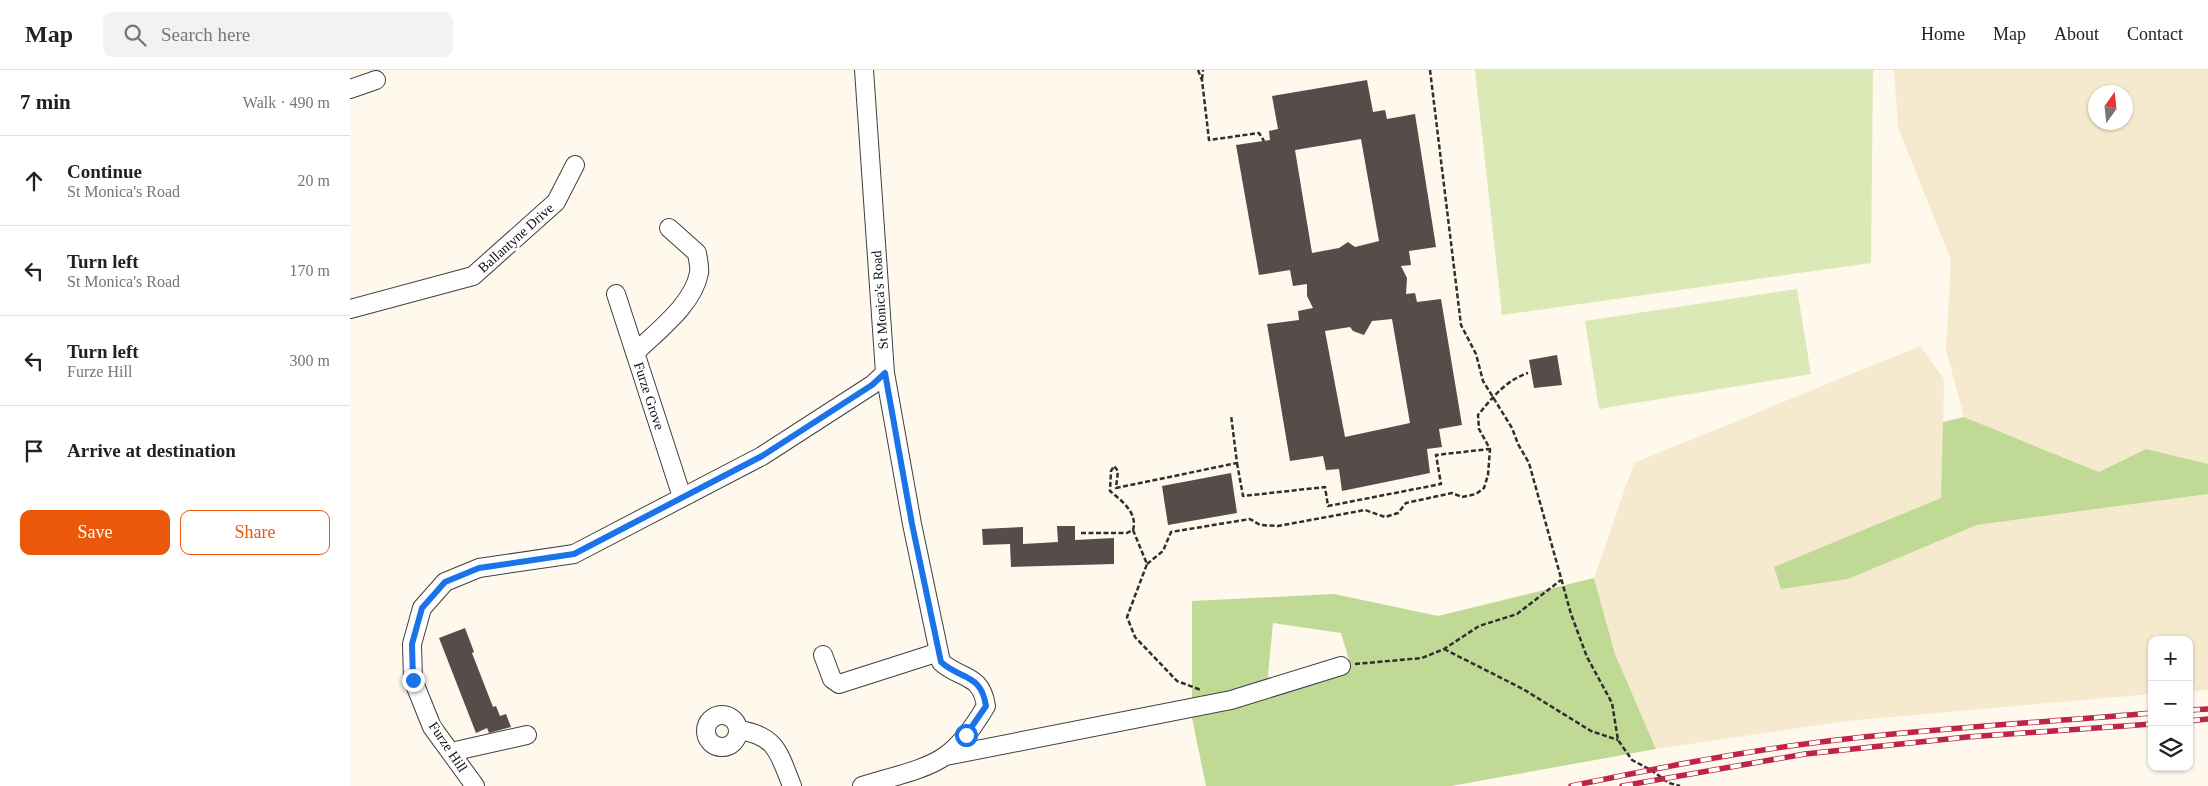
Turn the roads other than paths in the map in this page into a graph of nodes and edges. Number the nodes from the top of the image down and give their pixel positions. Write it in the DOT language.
graph roads {
  1 [pos="864,70"];
  2 [pos="376,80"];
  3 [pos="350,89"];
  4 [pos="575,165"];
  5 [pos="669,228"];
  6 [pos="616,294"];
  7 [pos="350,309"];
  8 [pos="635,353"];
  9 [pos="885,373"];
  10 [pos="682,498"];
  11 [pos="939,652"];
  12 [pos="823,655"];
  13 [pos="1341,666"];
  14 [pos="738,730"];
  15 [pos="527,735"];
  16 [pos="451,752"];
  17 [pos="946,756"];
  18 [pos="475,786"];
  19 [pos="792,786"];
  20 [pos="862,786"];
  1 -- 9 [label="street, St Monica's Road"];
  2 -- 3 [label="street"];
  4 -- 7 [label="street, Ballantyne Drive"];
  5 -- 8 [label="street"];
  6 -- 8 [label="street, Furze Grove"];
  8 -- 10 [label="street, Furze Grove"];
  9 -- 10 [label="street, Furze Hill"];
  9 -- 11 [label="street, St Monica's Road"];
  10 -- 16 [label="street, Furze Hill"];
  11 -- 12 [label="street"];
  11 -- 17 [label="street, St Monica's Road"];
  13 -- 17 [label="street"];
  14 -- 19 [label="street"];
  15 -- 16 [label="street"];
  16 -- 18 [label="street, Furze Hill"];
  17 -- 20 [label="street, St Monica's Road"];
}
